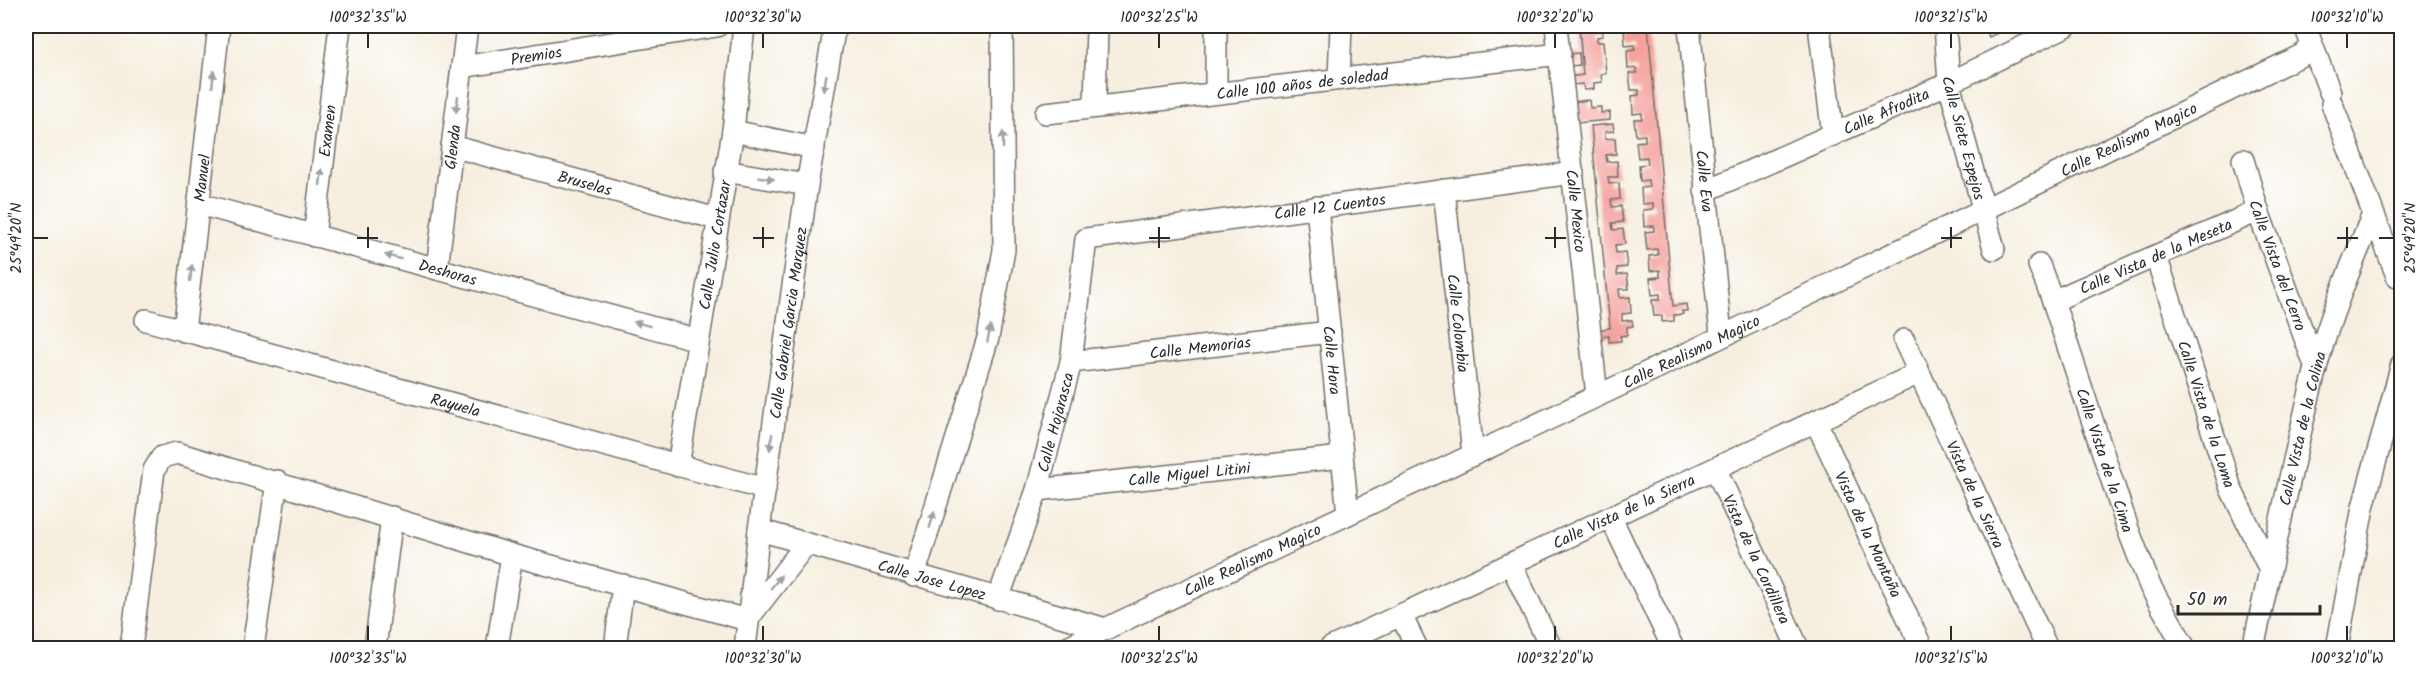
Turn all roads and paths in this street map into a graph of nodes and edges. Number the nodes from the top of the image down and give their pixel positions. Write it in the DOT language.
graph roads {
  1 [pos="219,26"];
  2 [pos="340,26"];
  3 [pos="467,26"];
  4 [pos="717,26"];
  5 [pos="744,26"];
  6 [pos="835,26"];
  7 [pos="1002,26"];
  8 [pos="1097,26"];
  9 [pos="1216,26"];
  10 [pos="1341,26"];
  11 [pos="1556,26"];
  12 [pos="1689,26"];
  13 [pos="1819,26"];
  14 [pos="1945,26"];
  15 [pos="2066,26"];
  16 [pos="2305,26"];
  17 [pos="2312,46"];
  18 [pos="1560,54"];
  19 [pos="462,67"];
  20 [pos="1339,79"];
  21 [pos="1949,83"];
  22 [pos="1216,93"];
  23 [pos="1095,107"];
  24 [pos="1046,113"];
  25 [pos="733,131"];
  26 [pos="1833,135"];
  27 [pos="452,146"];
  28 [pos="814,148"];
  29 [pos="2243,160"];
  30 [pos="725,171"];
  31 [pos="1573,173"];
  32 [pos="807,185"];
  33 [pos="1444,190"];
  34 [pos="1705,191"];
  35 [pos="199,204"];
  36 [pos="1317,207"];
  37 [pos="1983,208"];
  38 [pos="2258,211"];
  39 [pos="2373,214"];
  40 [pos="717,219"];
  41 [pos="314,236"];
  42 [pos="1086,239"];
  43 [pos="1994,249"];
  44 [pos="2156,256"];
  45 [pos="2039,265"];
  46 [pos="437,269"];
  47 [pos="2397,276"];
  48 [pos="2053,301"];
  49 [pos="146,320"];
  50 [pos="184,331"];
  51 [pos="1330,332"];
  52 [pos="1722,335"];
  53 [pos="698,340"];
  54 [pos="1904,340"];
  55 [pos="1071,362"];
  56 [pos="2402,364"];
  57 [pos="2316,368"];
  58 [pos="1919,374"];
  59 [pos="1597,396"];
  60 [pos="1816,422"];
  61 [pos="1473,454"];
  62 [pos="1342,457"];
  63 [pos="678,466"];
  64 [pos="1716,470"];
  65 [pos="277,481"];
  66 [pos="765,489"];
  67 [pos="1037,490"];
  68 [pos="1348,514"];
  69 [pos="392,517"];
  70 [pos="1611,518"];
  71 [pos="759,530"];
  72 [pos="806,544"];
  73 [pos="512,555"];
  74 [pos="1511,564"];
  75 [pos="2269,568"];
  76 [pos="914,576"];
  77 [pos="623,585"];
  78 [pos="998,599"];
  79 [pos="1401,615"];
  80 [pos="747,620"];
  81 [pos="1106,629"];
  82 [pos="131,648"];
  83 [pos="253,648"];
  84 [pos="375,648"];
  85 [pos="497,648"];
  86 [pos="615,648"];
  87 [pos="745,648"];
  88 [pos="1065,648"];
  89 [pos="1330,648"];
  90 [pos="1417,648"];
  91 [pos="1551,648"];
  92 [pos="1673,648"];
  93 [pos="1798,648"];
  94 [pos="1922,648"];
  95 [pos="2047,648"];
  96 [pos="2185,648"];
  97 [pos="2253,648"];
  98 [pos="2337,648"];
  35 -- 1 [label="street, Manuel, one-way"];
  41 -- 2 [label="street, Examen, one-way"];
  3 -- 19 [label="street, Glenda"];
  4 -- 19 [label="street, Premios"];
  5 -- 25 [label="street, Calle Julio Cortazar"];
  6 -- 28 [label="street, Calle Gabriel Garcia Marquez, one-way"];
  76 -- 7 [label="street, one-way"];
  8 -- 23 [label="street"];
  9 -- 22 [label="street"];
  10 -- 20 [label="street"];
  11 -- 18 [label="street, Calle Mexico"];
  12 -- 34 [label="street, Calle Eva"];
  13 -- 26 [label="street"];
  14 -- 21 [label="street, Calle Siete Espejos"];
  15 -- 21 [label="street, Calle Afrodita"];
  16 -- 17 [label="street"];
  17 -- 37 [label="street, Calle Realismo Magico"];
  17 -- 39 [label="street"];
  18 -- 20 [label="street, Calle 100 años de soledad"];
  18 -- 31 [label="street, Calle Mexico"];
  19 -- 27 [label="street, Glenda, one-way"];
  20 -- 22 [label="street, Calle 100 años de soledad"];
  21 -- 26 [label="street, Calle Afrodita"];
  21 -- 37 [label="street, Calle Siete Espejos"];
  22 -- 23 [label="street, Calle 100 años de soledad"];
  23 -- 24 [label="street, Calle 100 años de soledad"];
  25 -- 28 [label="street"];
  25 -- 30 [label="street, Calle Julio Cortazar"];
  26 -- 34 [label="street, Calle Afrodita"];
  27 -- 40 [label="street, Bruselas"];
  27 -- 46 [label="street, Glenda"];
  28 -- 32 [label="street, Calle Gabriel Garcia Marquez"];
  29 -- 38 [label="street, Calle Vista del Cerro"];
  30 -- 32 [label="street, one-way"];
  30 -- 40 [label="street, Calle Julio Cortazar"];
  31 -- 33 [label="street, Calle 12 Cuentos"];
  31 -- 59 [label="street, Calle Mexico"];
  32 -- 66 [label="street, Calle Gabriel Garcia Marquez, one-way"];
  33 -- 36 [label="street, Calle 12 Cuentos"];
  33 -- 61 [label="street, Calle Colombia"];
  34 -- 52 [label="street, Calle Eva"];
  35 -- 41 [label="street, Deshoras"];
  50 -- 35 [label="street, Manuel, one-way"];
  36 -- 42 [label="street, Calle 12 Cuentos"];
  36 -- 51 [label="street, Calle Hora"];
  37 -- 43 [label="street, Calle Siete Espejos"];
  37 -- 52 [label="street, Calle Realismo Magico"];
  38 -- 44 [label="street, Calle Vista de la Meseta"];
  38 -- 57 [label="street, Calle Vista del Cerro"];
  39 -- 47 [label="street"];
  39 -- 57 [label="street, Calle Vista de la Colina"];
  40 -- 53 [label="street, Calle Julio Cortazar"];
  46 -- 41 [label="street, Deshoras, one-way"];
  42 -- 55 [label="street, Calle Hojarasca"];
  44 -- 48 [label="street, Calle Vista de la Meseta"];
  44 -- 75 [label="street, Calle Vista de la Loma"];
  45 -- 48 [label="street, Calle Vista de la Cima"];
  53 -- 46 [label="street, Deshoras, one-way"];
  48 -- 96 [label="street, Calle Vista de la Cima"];
  49 -- 50 [label="street, Rayuela"];
  50 -- 63 [label="street, Rayuela"];
  51 -- 55 [label="street, Calle Memorias"];
  51 -- 62 [label="street, Calle Hora"];
  52 -- 59 [label="street, Calle Realismo Magico"];
  53 -- 63 [label="street, Calle Julio Cortazar"];
  54 -- 58 [label="street, Vista de la Sierra"];
  55 -- 67 [label="street, Calle Hojarasca"];
  56 -- 98 [label="street"];
  57 -- 75 [label="street, Calle Vista de la Colina"];
  58 -- 60 [label="street, Calle Vista de la Sierra"];
  58 -- 95 [label="street, Vista de la Sierra"];
  59 -- 61 [label="street, Calle Realismo Magico"];
  60 -- 64 [label="street, Calle Vista de la Sierra"];
  60 -- 94 [label="street, Vista de la Montaña"];
  61 -- 68 [label="street, Calle Realismo Magico"];
  62 -- 67 [label="street, Calle Miguel Litini"];
  62 -- 68 [label="street, Calle Hora"];
  63 -- 66 [label="street, Rayuela"];
  64 -- 70 [label="street, Calle Vista de la Sierra"];
  64 -- 93 [label="street, Vista de la Cordillera"];
  65 -- 69 [label="street"];
  65 -- 82 [label="street"];
  65 -- 83 [label="street"];
  66 -- 71 [label="street, Calle Gabriel Garcia Marquez"];
  67 -- 78 [label="street, Calle Hojarasca"];
  68 -- 81 [label="street, Calle Realismo Magico"];
  69 -- 73 [label="street"];
  69 -- 84 [label="street"];
  70 -- 74 [label="street, Calle Vista de la Sierra"];
  70 -- 92 [label="street"];
  71 -- 72 [label="street, Calle Jose Lopez"];
  71 -- 80 [label="street, Calle Gabriel Garcia Marquez"];
  72 -- 76 [label="street, Calle Jose Lopez"];
  80 -- 72 [label="street, one-way"];
  73 -- 77 [label="street"];
  73 -- 85 [label="street"];
  74 -- 79 [label="street, Calle Vista de la Sierra"];
  74 -- 91 [label="street"];
  75 -- 97 [label="street, Calle Vista de la Colina"];
  76 -- 78 [label="street, Calle Jose Lopez"];
  77 -- 80 [label="street"];
  77 -- 86 [label="street"];
  78 -- 81 [label="street, Calle Jose Lopez"];
  79 -- 89 [label="street, Calle Vista de la Sierra"];
  79 -- 90 [label="street"];
  80 -- 87 [label="street, Calle Gabriel Garcia Marquez"];
  81 -- 88 [label="street, Calle Realismo Magico"];
}
